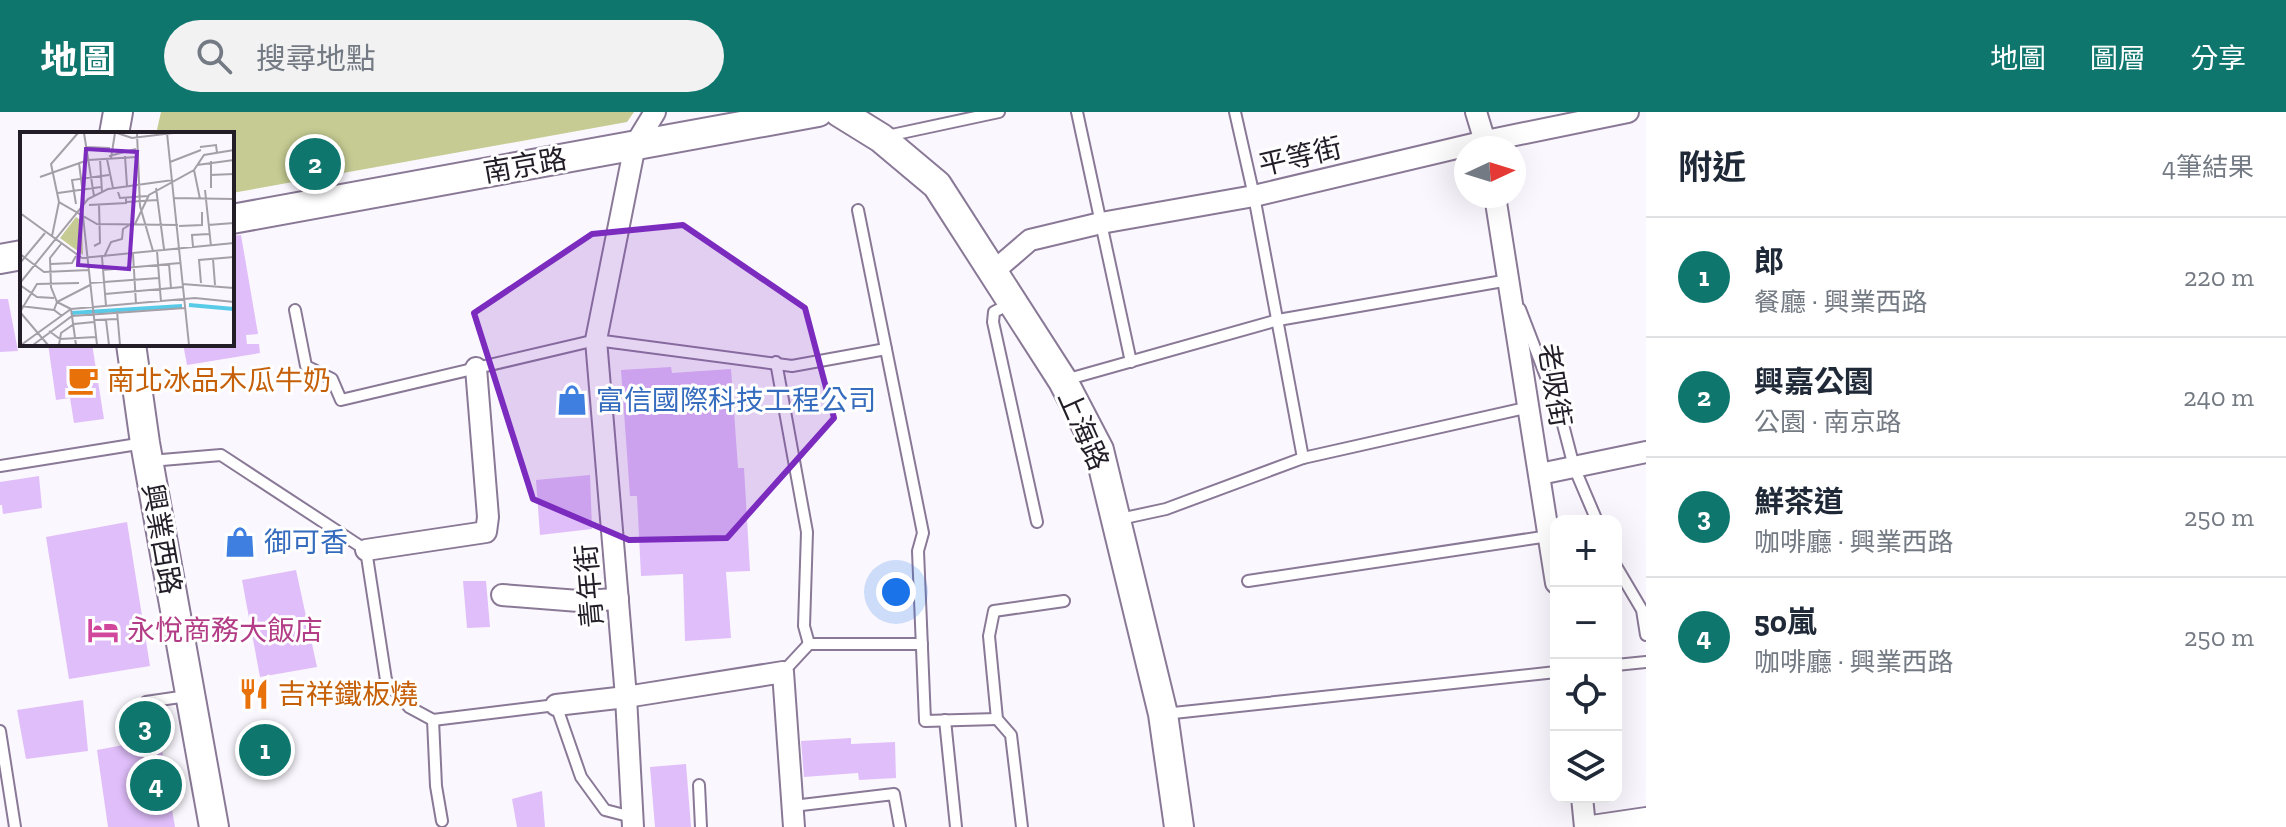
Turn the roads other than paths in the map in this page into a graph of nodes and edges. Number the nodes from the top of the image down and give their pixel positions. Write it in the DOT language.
graph roads {
  1 [pos="118,112"];
  2 [pos="655,112"];
  3 [pos="818,112"];
  4 [pos="839,112"];
  5 [pos="999,112"];
  6 [pos="1077,112"];
  7 [pos="1235,112"];
  8 [pos="1476,112"];
  9 [pos="1628,112"];
  10 [pos="114,132"];
  11 [pos="1484,136"];
  12 [pos="1525,136"];
  13 [pos="881,138"];
  14 [pos="635,145"];
  15 [pos="1454,152"];
  16 [pos="1254,196"];
  17 [pos="1497,208"];
  18 [pos="858,210"];
  19 [pos="234,219"];
  20 [pos="1101,223"];
  21 [pos="20,255"];
  22 [pos="0,259"];
  23 [pos="994,271"];
  24 [pos="1509,280"];
  25 [pos="1013,302"];
  26 [pos="295,310"];
  27 [pos="1278,320"];
  28 [pos="596,340"];
  29 [pos="131,346"];
  30 [pos="886,349"];
  31 [pos="776,362"];
  32 [pos="1131,362"];
  33 [pos="476,368"];
  34 [pos="1063,381"];
  35 [pos="1530,407"];
  36 [pos="147,452"];
  37 [pos="1646,452"];
  38 [pos="1303,458"];
  39 [pos="0,466"];
  40 [pos="1574,467"];
  41 [pos="1540,474"];
  42 [pos="1594,515"];
  43 [pos="1117,520"];
  44 [pos="1037,522"];
  45 [pos="1549,536"];
  46 [pos="1550,543"];
  47 [pos="366,550"];
  48 [pos="1622,576"];
  49 [pos="1248,581"];
  50 [pos="502,595"];
  51 [pos="618,599"];
  52 [pos="1064,601"];
  53 [pos="1646,635"];
  54 [pos="809,644"];
  55 [pos="922,644"];
  56 [pos="1646,662"];
  57 [pos="1622,664"];
  58 [pos="783,672"];
  59 [pos="1550,673"];
  60 [pos="189,696"];
  61 [pos="626,697"];
  62 [pos="146,702"];
  63 [pos="556,705"];
  64 [pos="1163,714"];
  65 [pos="997,719"];
  66 [pos="433,720"];
  67 [pos="945,720"];
  68 [pos="0,731"];
  69 [pos="699,785"];
  70 [pos="1583,803"];
  71 [pos="793,806"];
  72 [pos="1646,818"];
  73 [pos="442,821"];
  74 [pos="632,822"];
  75 [pos="15,827"];
  76 [pos="214,827"];
  77 [pos="701,827"];
  78 [pos="794,827"];
  79 [pos="900,827"];
  80 [pos="956,827"];
  81 [pos="1022,827"];
  82 [pos="1179,827"];
  83 [pos="1585,827"];
  1 -- 10 [label="street"];
  2 -- 14 [label="street, 青年街"];
  3 -- 14 [label="street, 南京路"];
  4 -- 13 [label="street, 上海路"];
  5 -- 13 [label="lane"];
  6 -- 20 [label="lane"];
  7 -- 16 [label="lane"];
  8 -- 11 [label="street"];
  9 -- 12 [label="street, 平等街"];
  13 -- 23 [label="street, 上海路"];
  14 -- 19 [label="street, 南京路"];
  14 -- 28 [label="street, 青年街"];
  15 -- 16 [label="street, 平等街"];
  16 -- 20 [label="street, 平等街"];
  16 -- 27 [label="lane"];
  17 -- 24 [label="street, 老吸街"];
  18 -- 30 [label="lane"];
  20 -- 23 [label="street, 平等街"];
  20 -- 32 [label="lane"];
  21 -- 22 [label="street"];
  23 -- 25 [label="street, 上海路"];
  24 -- 27 [label="lane"];
  24 -- 35 [label="street, 老吸街"];
  24 -- 40 [label="lane"];
  25 -- 34 [label="street, 上海路"];
  25 -- 44 [label="lane"];
  26 -- 33 [label="lane"];
  27 -- 32 [label="lane"];
  27 -- 38 [label="lane"];
  28 -- 31 [label="lane"];
  28 -- 33 [label="lane"];
  28 -- 51 [label="street, 青年街"];
  29 -- 36 [label="street, 興業西路"];
  30 -- 31 [label="lane"];
  30 -- 55 [label="lane"];
  31 -- 54 [label="lane"];
  32 -- 34 [label="lane"];
  33 -- 47 [label="street"];
  34 -- 43 [label="street, 上海路"];
  35 -- 38 [label="lane"];
  35 -- 41 [label="street, 老吸街"];
  36 -- 39 [label="lane"];
  36 -- 47 [label="lane"];
  36 -- 60 [label="street, 興業西路"];
  37 -- 40 [label="street"];
  38 -- 43 [label="lane"];
  40 -- 41 [label="street"];
  40 -- 42 [label="lane"];
  41 -- 45 [label="street, 老吸街"];
  43 -- 64 [label="street, 上海路"];
  45 -- 46 [label="street, 老吸街"];
  45 -- 49 [label="lane"];
  47 -- 66 [label="lane"];
  48 -- 53 [label="lane"];
  50 -- 51 [label="street"];
  51 -- 61 [label="street, 青年街"];
  52 -- 65 [label="lane"];
  54 -- 55 [label="lane"];
  54 -- 58 [label="lane"];
  55 -- 67 [label="lane"];
  56 -- 57 [label="lane"];
  58 -- 61 [label="street"];
  58 -- 71 [label="street"];
  59 -- 64 [label="lane"];
  60 -- 62 [label="lane"];
  60 -- 76 [label="street, 興業西路"];
  61 -- 63 [label="street"];
  61 -- 74 [label="street, 青年街"];
  63 -- 66 [label="lane"];
  63 -- 74 [label="lane"];
  64 -- 82 [label="street, 上海路"];
  65 -- 67 [label="lane"];
  65 -- 81 [label="lane"];
  66 -- 73 [label="lane"];
  67 -- 80 [label="lane"];
  68 -- 75 [label="lane"];
  69 -- 77 [label="lane"];
  70 -- 83 [label="street"];
  71 -- 78 [label="street"];
  71 -- 79 [label="lane"];
  72 -- 83 [label="street"];
}
